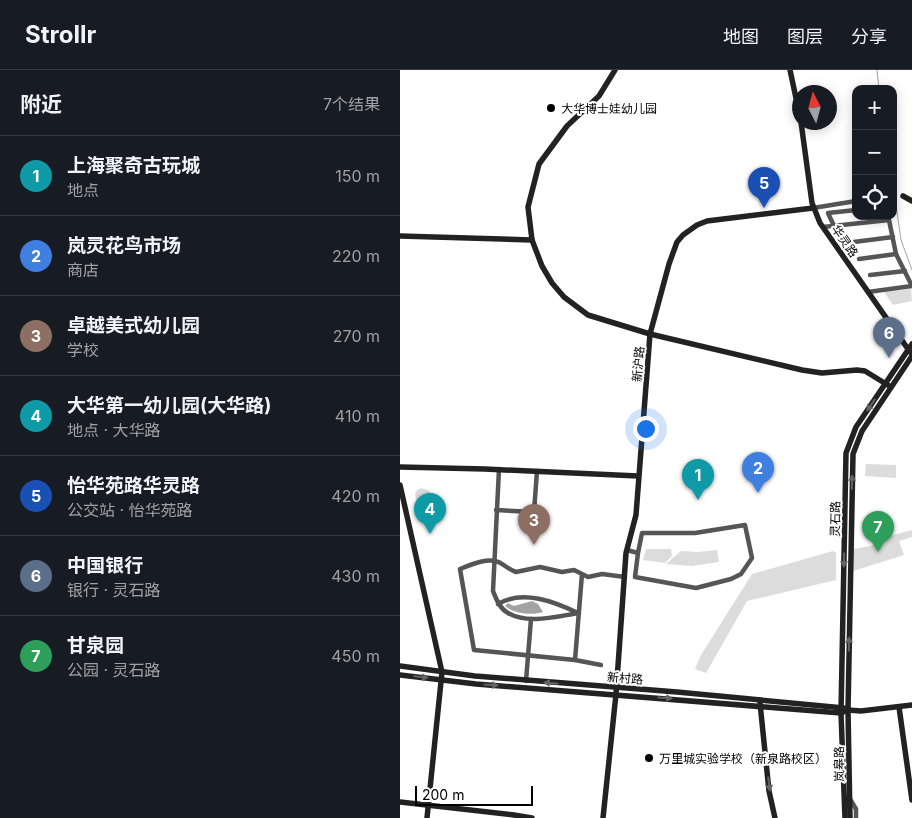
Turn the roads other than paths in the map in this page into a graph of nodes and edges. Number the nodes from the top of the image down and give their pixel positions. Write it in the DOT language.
graph roads {
  1 [pos="615,70"];
  2 [pos="790,70"];
  3 [pos="793,85"];
  4 [pos="802,130"];
  5 [pos="903,196"];
  6 [pos="912,201"];
  7 [pos="852,202"];
  8 [pos="813,208"];
  9 [pos="852,210"];
  10 [pos="875,220"];
  11 [pos="889,220"];
  12 [pos="834,226"];
  13 [pos="823,227"];
  14 [pos="400,236"];
  15 [pos="893,237"];
  16 [pos="532,240"];
  17 [pos="896,254"];
  18 [pos="859,259"];
  19 [pos="905,271"];
  20 [pos="870,275"];
  21 [pos="912,286"];
  22 [pos="868,292"];
  23 [pos="650,334"];
  24 [pos="910,347"];
  25 [pos="912,356"];
  26 [pos="888,386"];
  27 [pos="400,467"];
  28 [pos="499,469"];
  29 [pos="538,471"];
  30 [pos="638,476"];
  31 [pos="400,485"];
  32 [pos="496,510"];
  33 [pos="627,550"];
  34 [pos="638,553"];
  35 [pos="493,561"];
  36 [pos="582,574"];
  37 [pos="625,577"];
  38 [pos="498,604"];
  39 [pos="579,613"];
  40 [pos="531,619"];
  41 [pos="528,655"];
  42 [pos="575,660"];
  43 [pos="601,665"];
  44 [pos="400,666"];
  45 [pos="442,672"];
  46 [pos="400,675"];
  47 [pos="442,680"];
  48 [pos="526,680"];
  49 [pos="616,691"];
  50 [pos="760,703"];
  51 [pos="912,705"];
  52 [pos="899,707"];
  53 [pos="844,710"];
  54 [pos="850,798"];
  55 [pos="912,799"];
  56 [pos="400,802"];
  57 [pos="428,805"];
  58 [pos="426,818"];
  59 [pos="532,818"];
  60 [pos="603,818"];
  61 [pos="775,818"];
  62 [pos="844,818"];
  63 [pos="850,818"];
  64 [pos="856,818"];
  1 -- 16 [label="street, 新沪路"];
  2 -- 3 [label="street"];
  4 -- 8 [label="street, 华灵路"];
  5 -- 6 [label="street"];
  7 -- 8 [label="street"];
  8 -- 13 [label="street, 华灵路"];
  8 -- 23 [label="street"];
  9 -- 12 [label="street"];
  10 -- 12 [label="street"];
  11 -- 15 [label="street"];
  12 -- 13 [label="street"];
  12 -- 15 [label="street"];
  13 -- 22 [label="street, 华灵路"];
  14 -- 16 [label="street"];
  15 -- 17 [label="street"];
  16 -- 23 [label="street, 新沪路"];
  17 -- 18 [label="street"];
  17 -- 19 [label="street"];
  19 -- 20 [label="street"];
  19 -- 21 [label="street"];
  21 -- 22 [label="street"];
  22 -- 24 [label="street, 华灵路"];
  23 -- 26 [label="street"];
  23 -- 30 [label="street, 新沪路"];
  24 -- 25 [label="street, 华灵路"];
  24 -- 26 [label="street, 灵石路"];
  25 -- 26 [label="street, 灵石路"];
  26 -- 53 [label="street, 灵石路"];
  27 -- 28 [label="street"];
  28 -- 29 [label="street"];
  28 -- 32 [label="street"];
  29 -- 30 [label="street"];
  29 -- 32 [label="street"];
  30 -- 33 [label="street, 新沪路"];
  31 -- 45 [label="street"];
  32 -- 35 [label="street"];
  33 -- 34 [label="street"];
  33 -- 37 [label="street, 新沪路"];
  34 -- 34 [label="street"];
  35 -- 36 [label="street"];
  35 -- 38 [label="street"];
  35 -- 41 [label="street"];
  36 -- 37 [label="street"];
  36 -- 39 [label="street"];
  37 -- 49 [label="street, 新沪路"];
  38 -- 39 [label="street"];
  38 -- 40 [label="street"];
  39 -- 40 [label="street"];
  39 -- 42 [label="street"];
  40 -- 41 [label="street"];
  41 -- 42 [label="street"];
  41 -- 48 [label="street"];
  42 -- 43 [label="street"];
  44 -- 45 [label="street, 新村路"];
  45 -- 47 [label="street"];
  45 -- 48 [label="street, 新村路"];
  46 -- 47 [label="street, 新村路, one-way"];
  47 -- 49 [label="street, 新村路, one-way"];
  47 -- 57 [label="street"];
  49 -- 48 [label="street, 新村路, one-way"];
  49 -- 50 [label="street, 新村路"];
  49 -- 60 [label="street, 新沪路"];
  50 -- 53 [label="street, 新村路"];
  50 -- 61 [label="street, one-way"];
  51 -- 52 [label="street, 新村路"];
  52 -- 53 [label="street, 新村路"];
  52 -- 55 [label="street"];
  53 -- 54 [label="street, 岚皋路"];
  53 -- 62 [label="street, 岚皋路"];
  54 -- 63 [label="street, 岚皋路"];
  54 -- 64 [label="street"];
  56 -- 57 [label="street"];
  57 -- 58 [label="street"];
  57 -- 59 [label="street"];
}
